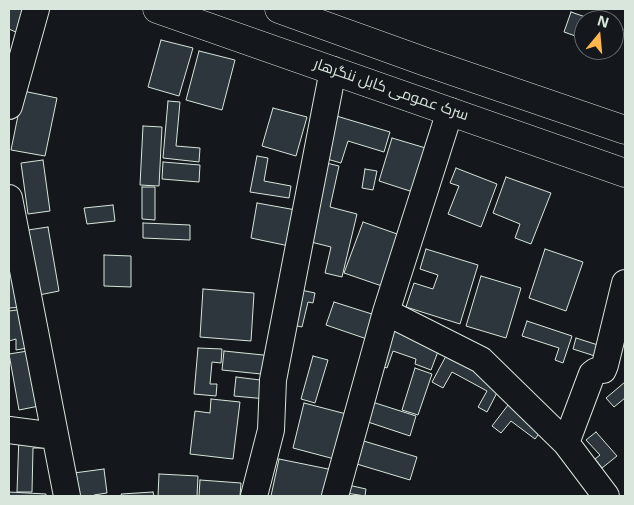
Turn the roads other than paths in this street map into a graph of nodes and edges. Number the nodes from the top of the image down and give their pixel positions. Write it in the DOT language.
graph roads {
  1 [pos="36,9"];
  2 [pos="157,9"];
  3 [pos="279,9"];
  4 [pos="195,15"];
  5 [pos="332,70"];
  6 [pos="9,106"];
  7 [pos="450,111"];
  8 [pos="625,130"];
  9 [pos="625,173"];
  10 [pos="9,198"];
  11 [pos="625,283"];
  12 [pos="386,312"];
  13 [pos="9,430"];
  14 [pos="55,436"];
  15 [pos="566,443"];
  16 [pos="67,496"];
  17 [pos="254,496"];
  18 [pos="339,496"];
  19 [pos="606,496"];
  1 -- 6 [label="street"];
  2 -- 4 [label="highway, سرک عمومی کابل ننگرهار"];
  3 -- 8 [label="highway"];
  4 -- 5 [label="highway, سرک عمومی کابل ننگرهار"];
  5 -- 7 [label="highway, سرک عمومی کابل ننگرهار"];
  5 -- 17 [label="street"];
  7 -- 9 [label="highway, سرک عمومی کابل ننگرهار"];
  7 -- 12 [label="street"];
  10 -- 14 [label="street"];
  11 -- 15 [label="street"];
  12 -- 15 [label="street"];
  12 -- 18 [label="street"];
  13 -- 14 [label="street"];
  14 -- 16 [label="street"];
  15 -- 19 [label="street"];
}
